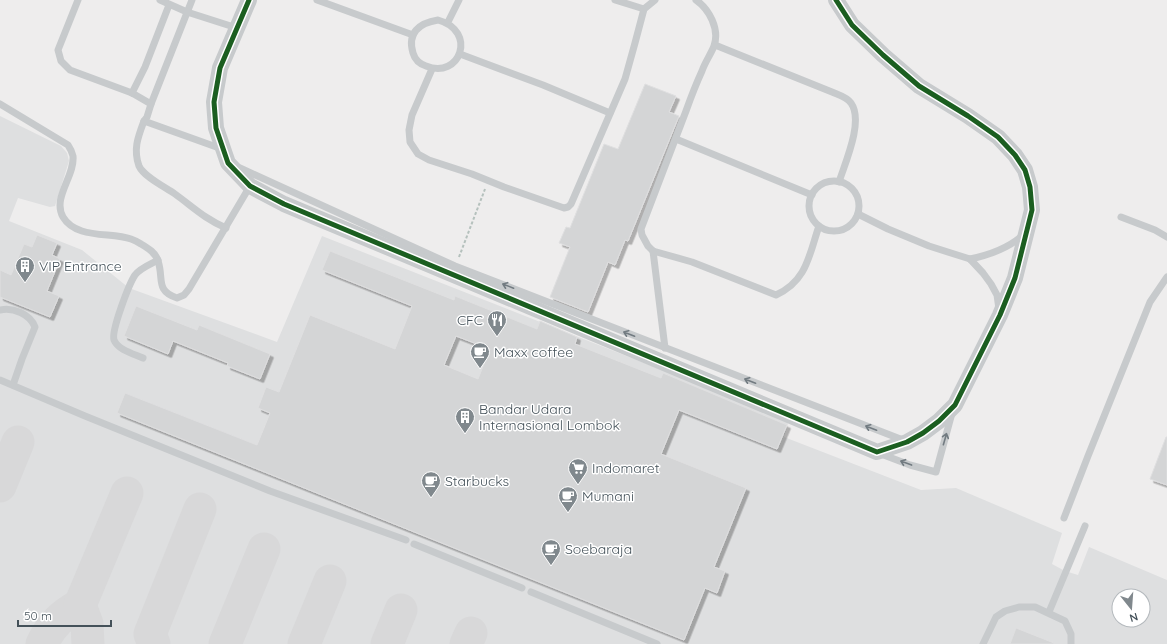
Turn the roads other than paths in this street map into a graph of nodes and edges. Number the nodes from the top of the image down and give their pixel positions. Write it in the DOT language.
graph roads {
  1 [pos="78,0"];
  2 [pos="160,0"];
  3 [pos="192,0"];
  4 [pos="317,0"];
  5 [pos="459,0"];
  6 [pos="616,0"];
  7 [pos="654,0"];
  8 [pos="697,0"];
  9 [pos="836,0"];
  10 [pos="251,1"];
  11 [pos="169,4"];
  12 [pos="644,9"];
  13 [pos="187,12"];
  14 [pos="448,22"];
  15 [pos="237,28"];
  16 [pos="413,35"];
  17 [pos="715,44"];
  18 [pos="460,54"];
  19 [pos="432,68"];
  20 [pos="132,93"];
  21 [pos="0,104"];
  22 [pos="151,104"];
  23 [pos="610,113"];
  24 [pos="144,121"];
  25 [pos="676,139"];
  26 [pos="226,156"];
  27 [pos="839,182"];
  28 [pos="250,186"];
  29 [pos="812,195"];
  30 [pos="858,214"];
  31 [pos="1121,217"];
  32 [pos="819,226"];
  33 [pos="226,228"];
  34 [pos="1027,231"];
  35 [pos="1167,237"];
  36 [pos="653,250"];
  37 [pos="970,259"];
  38 [pos="158,260"];
  39 [pos="1167,277"];
  40 [pos="0,310"];
  41 [pos="1000,315"];
  42 [pos="665,348"];
  43 [pos="143,358"];
  44 [pos="0,380"];
  45 [pos="12,385"];
  46 [pos="955,405"];
  47 [pos="907,442"];
  48 [pos="877,452"];
  49 [pos="1064,518"];
  50 [pos="1085,526"];
  51 [pos="406,540"];
  52 [pos="414,544"];
  53 [pos="522,588"];
  54 [pos="531,592"];
  55 [pos="1048,612"];
  56 [pos="657,644"];
  57 [pos="983,644"];
  58 [pos="1072,644"];
  1 -- 20 [label="lane"];
  2 -- 11 [label="lane"];
  3 -- 13 [label="lane"];
  4 -- 16 [label="lane"];
  5 -- 14 [label="lane"];
  6 -- 12 [label="lane"];
  7 -- 12 [label="lane"];
  8 -- 17 [label="lane"];
  9 -- 34 [label="street"];
  10 -- 15 [label="street"];
  11 -- 13 [label="lane"];
  11 -- 20 [label="lane"];
  12 -- 23 [label="lane"];
  13 -- 15 [label="lane"];
  13 -- 22 [label="lane"];
  14 -- 16 [label="lane"];
  14 -- 18 [label="lane"];
  15 -- 26 [label="street"];
  16 -- 19 [label="lane"];
  17 -- 25 [label="lane"];
  17 -- 27 [label="lane"];
  18 -- 19 [label="lane"];
  18 -- 23 [label="lane"];
  19 -- 23 [label="lane"];
  20 -- 22 [label="lane"];
  21 -- 38 [label="lane"];
  22 -- 24 [label="lane"];
  24 -- 26 [label="lane"];
  24 -- 33 [label="lane"];
  25 -- 29 [label="lane"];
  25 -- 36 [label="lane"];
  26 -- 28 [label="street"];
  42 -- 26 [label="lane, one-way"];
  27 -- 29 [label="lane"];
  27 -- 30 [label="lane"];
  28 -- 33 [label="lane"];
  28 -- 48 [label="street"];
  29 -- 32 [label="lane"];
  30 -- 32 [label="lane"];
  30 -- 37 [label="lane"];
  31 -- 35 [label="lane"];
  32 -- 36 [label="lane"];
  33 -- 38 [label="lane"];
  34 -- 37 [label="lane"];
  34 -- 41 [label="street"];
  36 -- 42 [label="lane"];
  37 -- 41 [label="lane"];
  38 -- 43 [label="lane"];
  39 -- 49 [label="lane"];
  40 -- 45 [label="lane"];
  41 -- 46 [label="street"];
  47 -- 42 [label="lane, one-way"];
  44 -- 45 [label="lane"];
  45 -- 51 [label="lane"];
  46 -- 47 [label="street"];
  46 -- 48 [label="lane"];
  47 -- 48 [label="street"];
  50 -- 55 [label="lane"];
  52 -- 53 [label="lane"];
  54 -- 56 [label="lane"];
  55 -- 57 [label="lane"];
  55 -- 58 [label="lane"];
}
